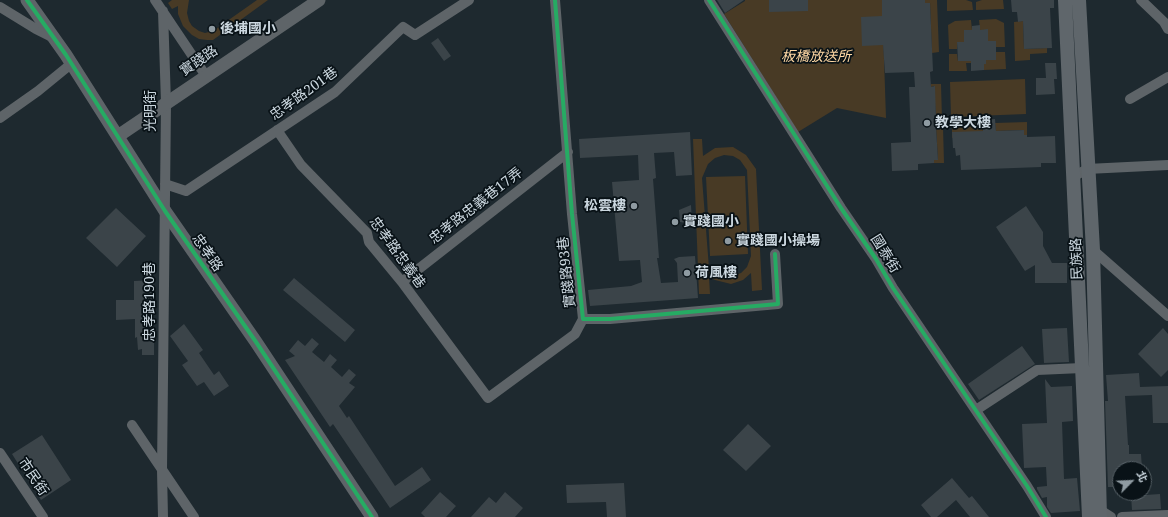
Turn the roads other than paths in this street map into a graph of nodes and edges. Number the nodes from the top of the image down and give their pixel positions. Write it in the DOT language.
graph roads {
  1 [pos="26,0"];
  2 [pos="155,0"];
  3 [pos="319,0"];
  4 [pos="469,0"];
  5 [pos="555,0"];
  6 [pos="709,0"];
  7 [pos="1065,0"];
  8 [pos="1079,0"];
  9 [pos="1141,0"];
  10 [pos="0,6"];
  11 [pos="163,11"];
  12 [pos="1168,29"];
  13 [pos="52,37"];
  14 [pos="71,64"];
  15 [pos="206,76"];
  16 [pos="1168,77"];
  17 [pos="1130,99"];
  18 [pos="166,103"];
  19 [pos="0,118"];
  20 [pos="277,130"];
  21 [pos="118,136"];
  22 [pos="568,152"];
  23 [pos="1168,165"];
  24 [pos="1087,169"];
  25 [pos="1073,177"];
  26 [pos="165,184"];
  27 [pos="165,211"];
  28 [pos="1092,250"];
  29 [pos="775,254"];
  30 [pos="402,282"];
  31 [pos="1168,316"];
  32 [pos="583,319"];
  33 [pos="1082,368"];
  34 [pos="976,410"];
  35 [pos="132,425"];
  36 [pos="0,453"];
  37 [pos="162,470"];
  38 [pos="1098,514"];
  39 [pos="1168,515"];
  40 [pos="43,517"];
  41 [pos="164,517"];
  42 [pos="194,517"];
  43 [pos="372,517"];
  44 [pos="1046,517"];
  45 [pos="1122,517"];
  1 -- 13 [label="street, 忠孝路"];
  2 -- 11 [label="street"];
  3 -- 15 [label="street, 實踐路"];
  4 -- 20 [label="street, 忠孝路201巷"];
  5 -- 22 [label="street, 實踐路93巷"];
  6 -- 34 [label="street, 國泰街"];
  7 -- 25 [label="main road, 民族路"];
  8 -- 24 [label="main road, 民族路"];
  9 -- 12 [label="street"];
  10 -- 13 [label="street"];
  11 -- 15 [label="street"];
  11 -- 18 [label="street, 光明街"];
  13 -- 14 [label="street, 忠孝路"];
  14 -- 19 [label="street"];
  14 -- 21 [label="street, 忠孝路"];
  15 -- 18 [label="street, 實踐路"];
  16 -- 17 [label="street"];
  18 -- 21 [label="street, 實踐路"];
  18 -- 26 [label="street, 光明街"];
  20 -- 26 [label="street, 忠孝路201巷"];
  20 -- 30 [label="street, 忠孝路忠義巷"];
  21 -- 27 [label="street, 忠孝路"];
  22 -- 30 [label="street, 忠孝路忠義巷17弄"];
  22 -- 32 [label="street, 實踐路93巷"];
  23 -- 24 [label="street"];
  24 -- 25 [label="street"];
  24 -- 28 [label="main road, 民族路"];
  25 -- 33 [label="main road, 民族路"];
  26 -- 27 [label="street, 光明街"];
  27 -- 37 [label="street, 忠孝路190巷"];
  27 -- 43 [label="street, 忠孝路"];
  28 -- 31 [label="street"];
  28 -- 38 [label="main road, 民族路"];
  29 -- 32 [label="street, 實踐路93巷"];
  30 -- 32 [label="street, 忠孝路忠義巷"];
  33 -- 34 [label="street"];
  33 -- 38 [label="main road, 民族路"];
  34 -- 44 [label="street, 國泰街"];
  35 -- 37 [label="street"];
  36 -- 40 [label="street, 市民街"];
  37 -- 41 [label="street, 忠孝路190巷"];
  37 -- 42 [label="street"];
  39 -- 45 [label="street"];
}
